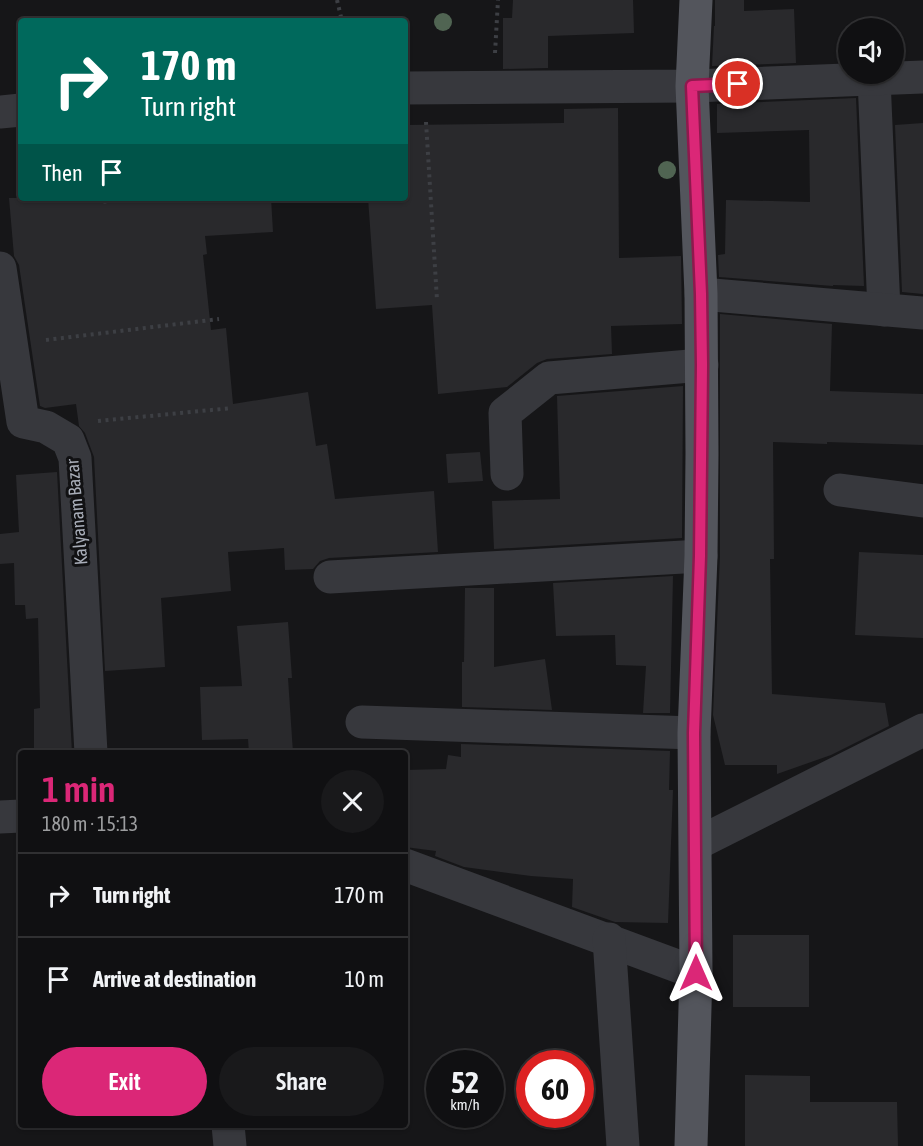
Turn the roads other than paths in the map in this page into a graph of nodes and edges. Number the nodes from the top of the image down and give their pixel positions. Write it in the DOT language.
graph roads {
  1 [pos="696,0"];
  2 [pos="923,77"];
  3 [pos="904,78"];
  4 [pos="838,80"];
  5 [pos="874,84"];
  6 [pos="692,86"];
  7 [pos="414,88"];
  8 [pos="18,110"];
  9 [pos="0,112"];
  10 [pos="0,268"];
  11 [pos="701,294"];
  12 [pos="884,310"];
  13 [pos="923,314"];
  14 [pos="702,365"];
  15 [pos="23,425"];
  16 [pos="507,474"];
  17 [pos="840,490"];
  18 [pos="923,501"];
  19 [pos="700,556"];
  20 [pos="330,577"];
  21 [pos="362,722"];
  22 [pos="923,730"];
  23 [pos="694,733"];
  24 [pos="91,750"];
  25 [pos="18,816"];
  26 [pos="0,817"];
  27 [pos="696,844"];
  28 [pos="408,866"];
  29 [pos="609,939"];
  30 [pos="696,973"];
  31 [pos="228,1128"];
  32 [pos="230,1146"];
  33 [pos="623,1146"];
  34 [pos="691,1146"];
  1 -- 6 [label="main road"];
  2 -- 3 [label="street"];
  4 -- 6 [label="street"];
  5 -- 12 [label="street"];
  6 -- 7 [label="street"];
  6 -- 11 [label="main road"];
  8 -- 9 [label="street"];
  10 -- 15 [label="street"];
  11 -- 12 [label="street"];
  11 -- 14 [label="main road"];
  12 -- 13 [label="street"];
  14 -- 16 [label="street"];
  14 -- 19 [label="main road"];
  15 -- 24 [label="street, Kalyanam Bazar"];
  17 -- 18 [label="street"];
  19 -- 20 [label="street"];
  19 -- 23 [label="main road"];
  21 -- 23 [label="street"];
  22 -- 27 [label="street"];
  23 -- 27 [label="main road"];
  25 -- 26 [label="street"];
  27 -- 30 [label="main road"];
  28 -- 29 [label="street"];
  29 -- 30 [label="street"];
  29 -- 33 [label="street"];
  30 -- 34 [label="main road"];
  31 -- 32 [label="street"];
}
